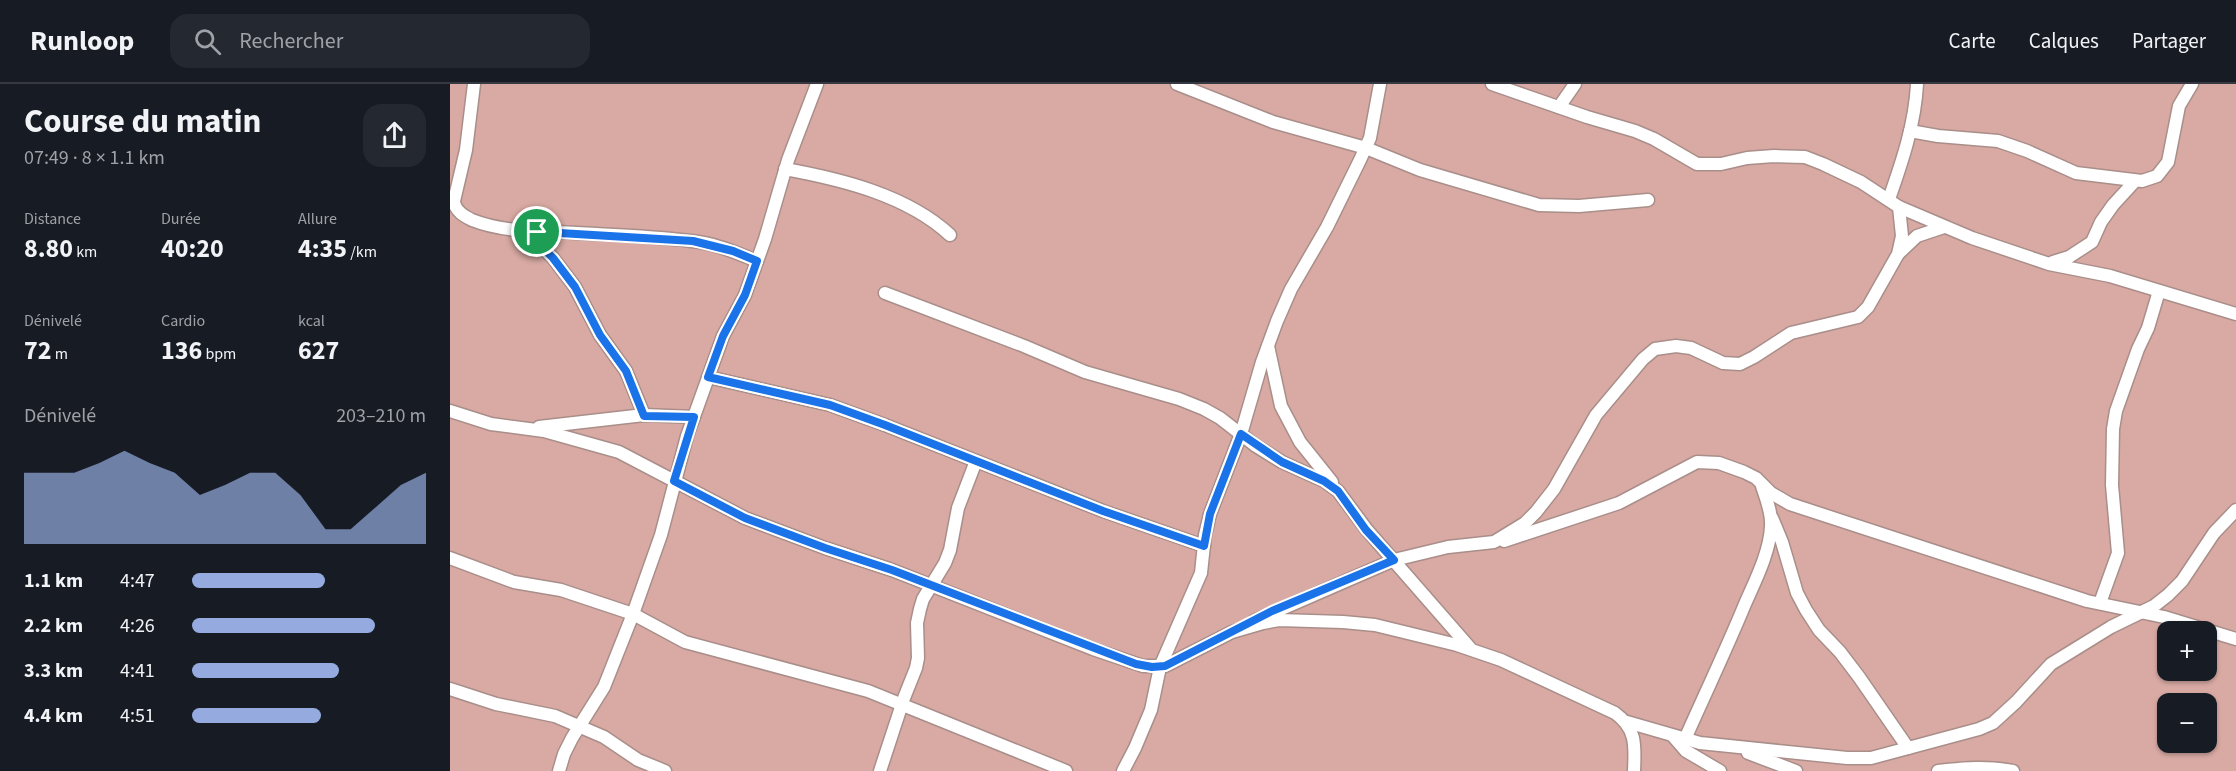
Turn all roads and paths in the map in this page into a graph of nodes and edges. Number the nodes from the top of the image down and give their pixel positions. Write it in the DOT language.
graph roads {
  1 [pos="474,84"];
  2 [pos="817,84"];
  3 [pos="1177,84"];
  4 [pos="1380,84"];
  5 [pos="1492,84"];
  6 [pos="1575,84"];
  7 [pos="1917,84"];
  8 [pos="2192,84"];
  9 [pos="1559,108"];
  10 [pos="1910,131"];
  11 [pos="1366,148"];
  12 [pos="785,169"];
  13 [pos="2135,181"];
  14 [pos="1648,200"];
  15 [pos="1894,203"];
  16 [pos="452,206"];
  17 [pos="1944,226"];
  18 [pos="526,231"];
  19 [pos="950,235"];
  20 [pos="1898,254"];
  21 [pos="757,261"];
  22 [pos="2049,264"];
  23 [pos="2159,291"];
  24 [pos="885,293"];
  25 [pos="2236,314"];
  26 [pos="1268,346"];
  27 [pos="708,377"];
  28 [pos="450,411"];
  29 [pos="644,416"];
  30 [pos="694,417"];
  31 [pos="523,428"];
  32 [pos="1241,434"];
  33 [pos="976,461"];
  34 [pos="674,481"];
  35 [pos="1762,482"];
  36 [pos="1338,491"];
  37 [pos="2236,510"];
  38 [pos="1771,514"];
  39 [pos="1494,542"];
  40 [pos="1204,546"];
  41 [pos="450,558"];
  42 [pos="1394,560"];
  43 [pos="931,586"];
  44 [pos="2100,603"];
  45 [pos="2143,611"];
  46 [pos="633,614"];
  47 [pos="1232,632"];
  48 [pos="2236,639"];
  49 [pos="1472,650"];
  50 [pos="1160,667"];
  51 [pos="450,689"];
  52 [pos="902,704"];
  53 [pos="1627,722"];
  54 [pos="579,726"];
  55 [pos="1679,737"];
  56 [pos="1736,747"];
  57 [pos="1908,748"];
  58 [pos="559,771"];
  59 [pos="665,771"];
  60 [pos="880,771"];
  61 [pos="1066,771"];
  62 [pos="1123,771"];
  63 [pos="1634,771"];
  64 [pos="1720,771"];
  65 [pos="1796,771"];
  66 [pos="1938,771"];
  67 [pos="2013,771"];
  1 -- 16 [label="street"];
  2 -- 12 [label="street"];
  3 -- 11 [label="street"];
  4 -- 11 [label="street"];
  5 -- 9 [label="street"];
  6 -- 9 [label="street"];
  7 -- 10 [label="street"];
  8 -- 13 [label="street"];
  9 -- 15 [label="street"];
  10 -- 13 [label="street"];
  10 -- 15 [label="street"];
  11 -- 14 [label="street"];
  11 -- 26 [label="street"];
  12 -- 19 [label="street"];
  12 -- 21 [label="street"];
  13 -- 22 [label="street"];
  15 -- 17 [label="street"];
  15 -- 20 [label="street"];
  16 -- 18 [label="street"];
  17 -- 20 [label="street"];
  17 -- 22 [label="street"];
  18 -- 21 [label="street"];
  18 -- 29 [label="street"];
  20 -- 39 [label="street"];
  21 -- 27 [label="street"];
  22 -- 23 [label="street"];
  23 -- 25 [label="street"];
  23 -- 44 [label="street"];
  24 -- 32 [label="street"];
  26 -- 32 [label="street"];
  26 -- 36 [label="street"];
  27 -- 30 [label="street"];
  27 -- 33 [label="street"];
  28 -- 31 [label="street"];
  29 -- 30 [label="street"];
  29 -- 31 [label="street"];
  30 -- 34 [label="street"];
  31 -- 34 [label="street"];
  32 -- 36 [label="street"];
  32 -- 40 [label="street"];
  33 -- 40 [label="street"];
  33 -- 43 [label="street"];
  34 -- 43 [label="street"];
  34 -- 46 [label="street"];
  35 -- 38 [label="street"];
  35 -- 39 [label="street"];
  35 -- 44 [label="street"];
  36 -- 42 [label="street"];
  37 -- 45 [label="street"];
  38 -- 55 [label="street"];
  38 -- 57 [label="street"];
  39 -- 42 [label="street"];
  40 -- 50 [label="street"];
  41 -- 46 [label="street"];
  42 -- 47 [label="street"];
  42 -- 49 [label="street"];
  43 -- 50 [label="street"];
  43 -- 52 [label="street"];
  44 -- 45 [label="street"];
  45 -- 48 [label="street"];
  45 -- 57 [label="street"];
  46 -- 52 [label="street"];
  46 -- 54 [label="street"];
  47 -- 49 [label="street"];
  47 -- 50 [label="street"];
  49 -- 53 [label="street"];
  50 -- 62 [label="street"];
  51 -- 54 [label="street"];
  52 -- 60 [label="street"];
  52 -- 61 [label="street"];
  53 -- 55 [label="street"];
  53 -- 63 [label="street"];
  54 -- 58 [label="street"];
  54 -- 59 [label="street"];
  55 -- 56 [label="street"];
  55 -- 64 [label="street"];
  56 -- 57 [label="street"];
  56 -- 65 [label="street"];
  66 -- 67 [label="street"];
}
